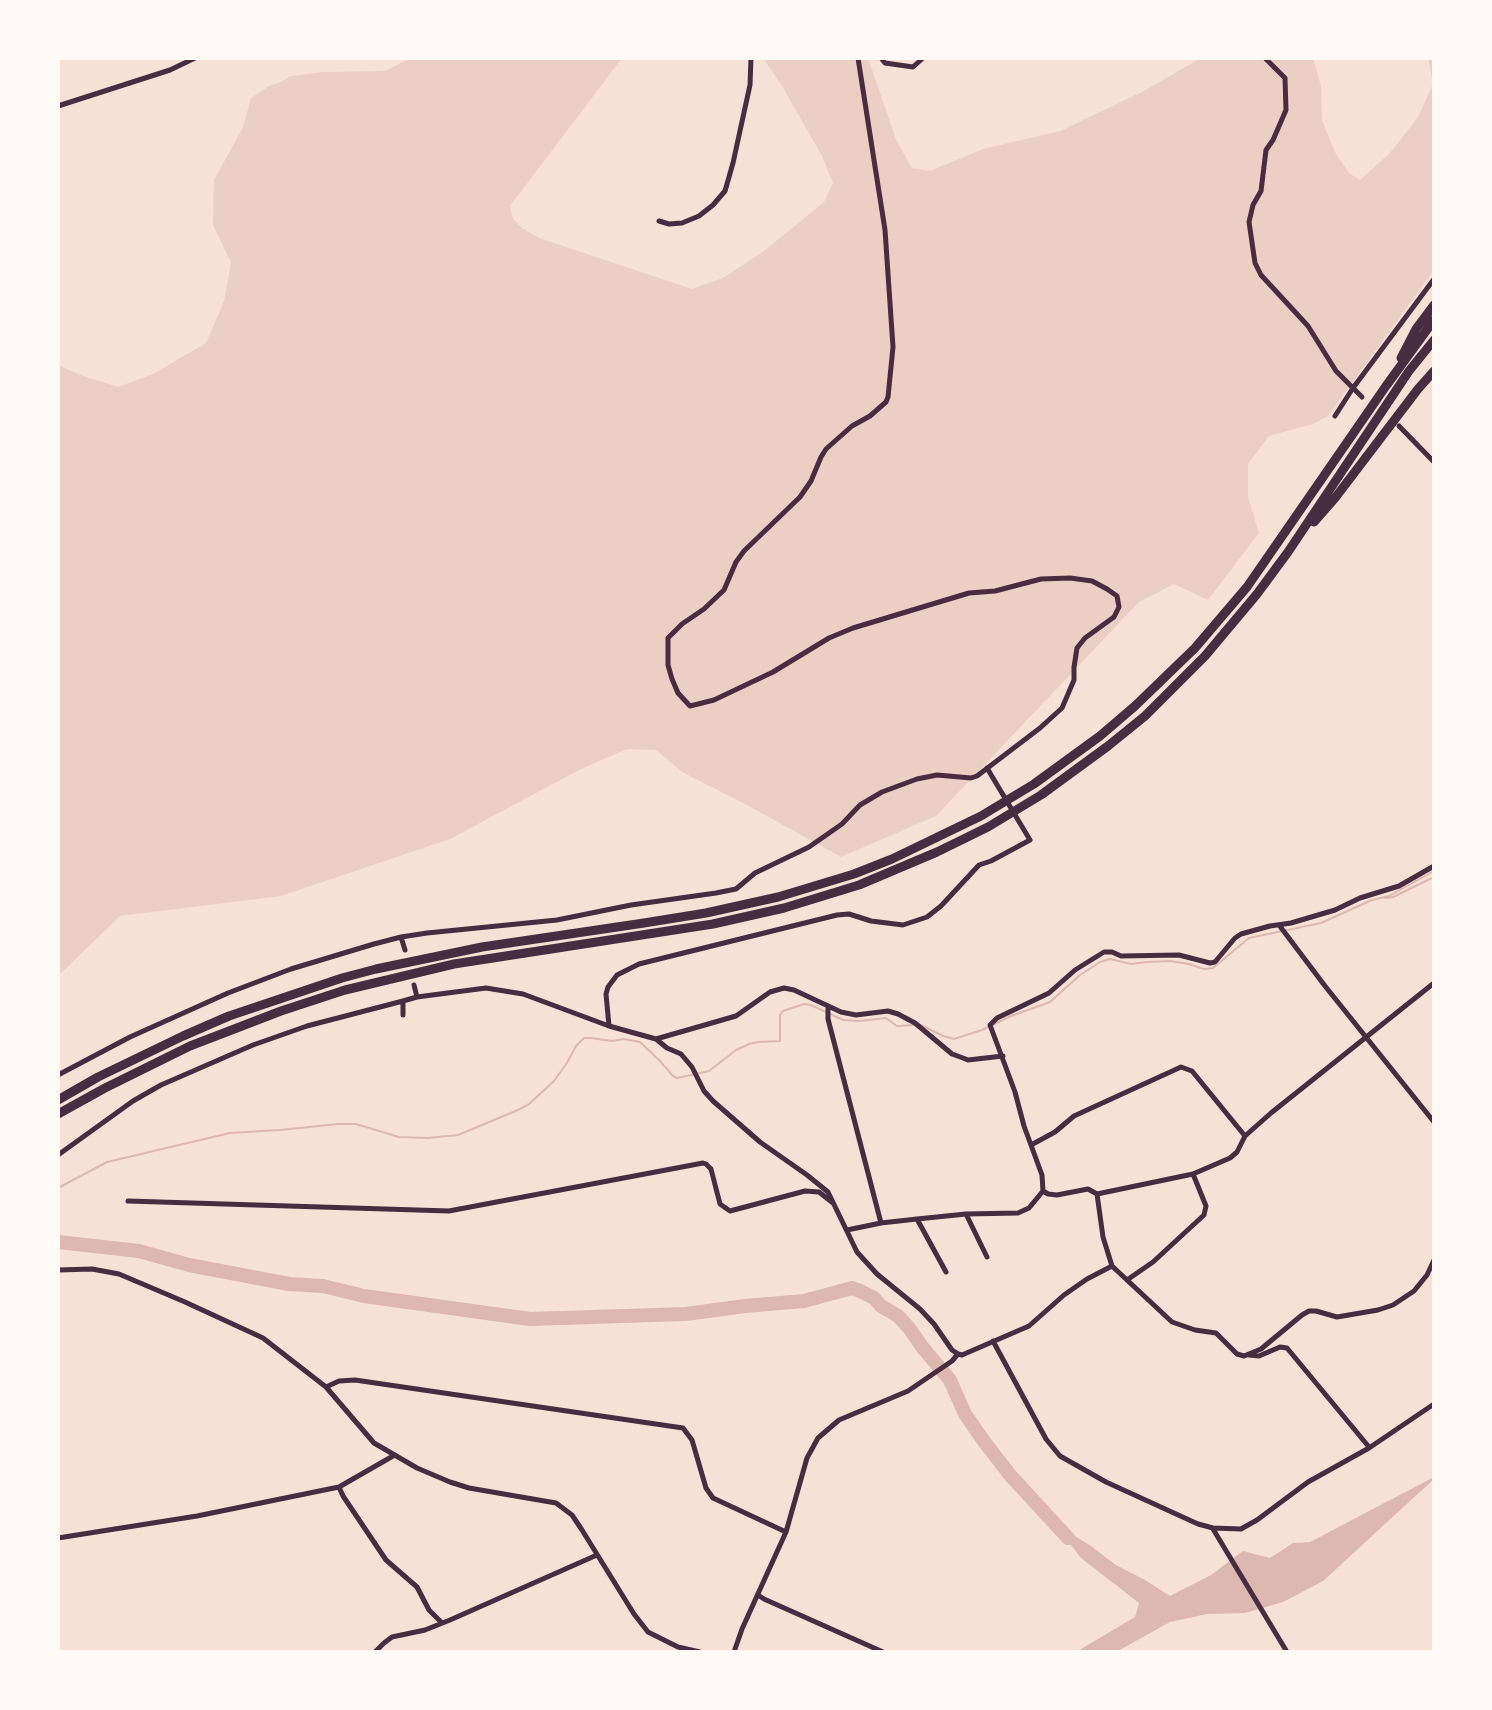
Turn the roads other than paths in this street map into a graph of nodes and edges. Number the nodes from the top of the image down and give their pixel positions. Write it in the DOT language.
graph roads {
  1 [pos="195,58"];
  2 [pos="751,58"];
  3 [pos="858,58"];
  4 [pos="881,58"];
  5 [pos="923,58"];
  6 [pos="1265,58"];
  7 [pos="58,106"];
  8 [pos="659,221"];
  9 [pos="1434,279"];
  10 [pos="1434,305"];
  11 [pos="1434,320"];
  12 [pos="1434,340"];
  13 [pos="1434,371"];
  14 [pos="1386,386"];
  15 [pos="1353,388"];
  16 [pos="1362,397"];
  17 [pos="1335,416"];
  18 [pos="1399,426"];
  19 [pos="1434,462"];
  20 [pos="1288,552"];
  21 [pos="990,772"];
  22 [pos="1434,866"];
  23 [pos="1279,925"];
  24 [pos="401,937"];
  25 [pos="405,950"];
  26 [pos="1434,983"];
  27 [pos="414,985"];
  28 [pos="417,997"];
  29 [pos="403,1001"];
  30 [pos="828,1008"];
  31 [pos="403,1015"];
  32 [pos="609,1026"];
  33 [pos="1366,1038"];
  34 [pos="656,1039"];
  35 [pos="1003,1056"];
  36 [pos="58,1075"];
  37 [pos="58,1100"];
  38 [pos="58,1114"];
  39 [pos="1434,1122"];
  40 [pos="1245,1136"];
  41 [pos="1031,1145"];
  42 [pos="58,1155"];
  43 [pos="1193,1174"];
  44 [pos="1043,1191"];
  45 [pos="1097,1194"];
  46 [pos="128,1201"];
  47 [pos="834,1203"];
  48 [pos="966,1214"];
  49 [pos="917,1219"];
  50 [pos="881,1223"];
  51 [pos="847,1230"];
  52 [pos="987,1257"];
  53 [pos="1434,1260"];
  54 [pos="1112,1266"];
  55 [pos="58,1270"];
  56 [pos="946,1272"];
  57 [pos="1127,1280"];
  58 [pos="993,1341"];
  59 [pos="958,1354"];
  60 [pos="1248,1355"];
  61 [pos="326,1387"];
  62 [pos="1434,1404"];
  63 [pos="1369,1448"];
  64 [pos="393,1456"];
  65 [pos="339,1487"];
  66 [pos="1213,1528"];
  67 [pos="786,1532"];
  68 [pos="58,1538"];
  69 [pos="597,1555"];
  70 [pos="758,1595"];
  71 [pos="442,1623"];
  72 [pos="375,1652"];
  73 [pos="700,1652"];
  74 [pos="734,1652"];
  75 [pos="883,1652"];
  76 [pos="1287,1652"];
  1 -- 7 [label="street"];
  2 -- 8 [label="street"];
  3 -- 21 [label="street"];
  4 -- 5 [label="street"];
  6 -- 15 [label="street"];
  9 -- 15 [label="street"];
  10 -- 14 [label="highway"];
  11 -- 14 [label="highway"];
  12 -- 20 [label="highway"];
  13 -- 20 [label="highway"];
  14 -- 37 [label="highway"];
  15 -- 16 [label="street"];
  15 -- 17 [label="street"];
  18 -- 19 [label="street"];
  20 -- 38 [label="highway"];
  21 -- 24 [label="street"];
  21 -- 32 [label="street"];
  22 -- 23 [label="street"];
  23 -- 33 [label="street"];
  23 -- 35 [label="street"];
  24 -- 25 [label="street"];
  24 -- 36 [label="street"];
  26 -- 33 [label="street"];
  27 -- 28 [label="street"];
  28 -- 29 [label="street"];
  28 -- 32 [label="street"];
  29 -- 31 [label="street"];
  29 -- 42 [label="street"];
  30 -- 34 [label="street"];
  30 -- 35 [label="street"];
  30 -- 50 [label="street"];
  32 -- 34 [label="street"];
  33 -- 39 [label="street"];
  33 -- 40 [label="street"];
  34 -- 47 [label="street"];
  35 -- 41 [label="street"];
  40 -- 41 [label="street"];
  40 -- 43 [label="street"];
  41 -- 44 [label="street"];
  43 -- 45 [label="street"];
  43 -- 57 [label="street"];
  44 -- 45 [label="street"];
  44 -- 48 [label="street"];
  45 -- 54 [label="street"];
  46 -- 47 [label="street"];
  47 -- 51 [label="street"];
  48 -- 49 [label="street"];
  48 -- 52 [label="street"];
  49 -- 50 [label="street"];
  49 -- 56 [label="street"];
  50 -- 51 [label="street"];
  51 -- 59 [label="street"];
  53 -- 60 [label="street"];
  54 -- 57 [label="street"];
  54 -- 58 [label="street"];
  55 -- 61 [label="street"];
  57 -- 60 [label="street"];
  58 -- 59 [label="street"];
  58 -- 66 [label="street"];
  59 -- 67 [label="street"];
  60 -- 63 [label="street"];
  61 -- 64 [label="street"];
  61 -- 67 [label="street"];
  62 -- 63 [label="street"];
  63 -- 66 [label="street"];
  64 -- 65 [label="street"];
  64 -- 69 [label="street"];
  65 -- 68 [label="street"];
  65 -- 71 [label="street"];
  66 -- 76 [label="street"];
  67 -- 70 [label="street"];
  69 -- 71 [label="street"];
  69 -- 73 [label="street"];
  70 -- 74 [label="street"];
  70 -- 75 [label="street"];
  71 -- 72 [label="street"];
}
